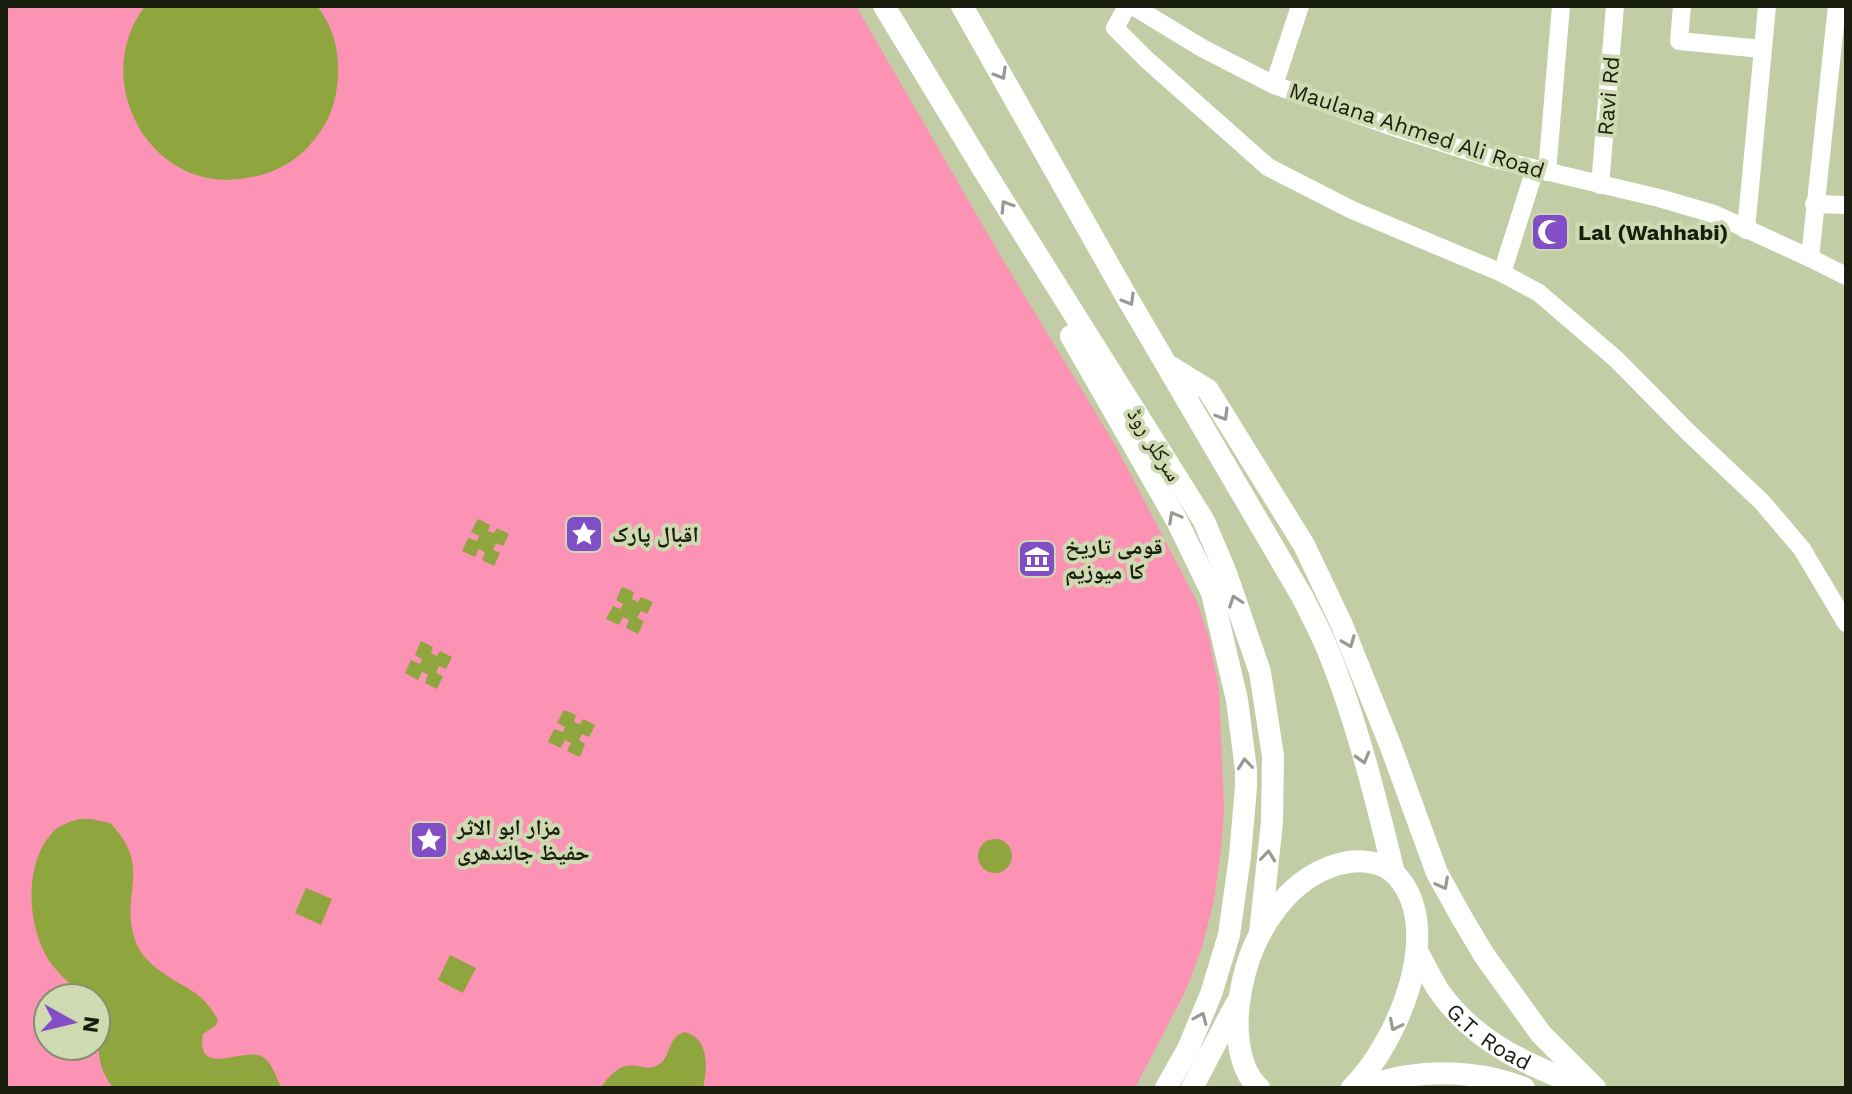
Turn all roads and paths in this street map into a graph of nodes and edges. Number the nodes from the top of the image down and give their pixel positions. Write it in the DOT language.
graph roads {
  1 [pos="884,6"];
  2 [pos="962,6"];
  3 [pos="1127,6"];
  4 [pos="1133,6"];
  5 [pos="1300,6"];
  6 [pos="1561,6"];
  7 [pos="1615,6"];
  8 [pos="1682,6"];
  9 [pos="1767,6"];
  10 [pos="1837,6"];
  11 [pos="1840,32"];
  12 [pos="1762,49"];
  13 [pos="1274,85"];
  14 [pos="1827,103"];
  15 [pos="1846,104"];
  16 [pos="1541,170"];
  17 [pos="1600,185"];
  18 [pos="1814,204"];
  19 [pos="1846,205"];
  20 [pos="1746,230"];
  21 [pos="1810,258"];
  22 [pos="1048,271"];
  23 [pos="1502,273"];
  24 [pos="1846,276"];
  25 [pos="1166,365"];
  26 [pos="1846,623"];
  27 [pos="1394,873"];
  28 [pos="1260,933"];
  29 [pos="1418,953"];
  30 [pos="1239,998"];
  31 [pos="1166,1088"];
  32 [pos="1192,1088"];
  33 [pos="1259,1088"];
  34 [pos="1352,1088"];
  35 [pos="1365,1088"];
  36 [pos="1524,1088"];
  37 [pos="1587,1088"];
  38 [pos="1595,1088"];
  22 -- 1 [label="main road, سرکلر روڈ, one-way"];
  2 -- 25 [label="main road, one-way"];
  3 -- 23 [label="street"];
  4 -- 13 [label="street, Maulana Ahmed Ali Road"];
  5 -- 13 [label="street"];
  6 -- 16 [label="street"];
  7 -- 17 [label="street, Ravi Rd"];
  8 -- 12 [label="street"];
  9 -- 12 [label="street"];
  10 -- 11 [label="street"];
  11 -- 14 [label="street"];
  12 -- 20 [label="street"];
  13 -- 16 [label="street, Maulana Ahmed Ali Road"];
  14 -- 15 [label="street"];
  14 -- 18 [label="street"];
  16 -- 17 [label="street, Maulana Ahmed Ali Road"];
  16 -- 23 [label="street"];
  17 -- 20 [label="street, Maulana Ahmed Ali Road"];
  18 -- 19 [label="street"];
  18 -- 21 [label="street"];
  20 -- 21 [label="street, Maulana Ahmed Ali Road"];
  21 -- 24 [label="street, Maulana Ahmed Ali Road"];
  28 -- 22 [label="main road, سرکلر روڈ, one-way"];
  31 -- 22 [label="main road, one-way"];
  23 -- 26 [label="street"];
  25 -- 27 [label="main road, one-way"];
  25 -- 38 [label="main road, one-way"];
  27 -- 28 [label="main road"];
  27 -- 29 [label="main road"];
  28 -- 30 [label="main road"];
  29 -- 34 [label="main road, one-way"];
  29 -- 37 [label="main road, G.T. Road"];
  30 -- 32 [label="main road"];
  30 -- 33 [label="main road"];
  35 -- 36 [label="main road"];
}
